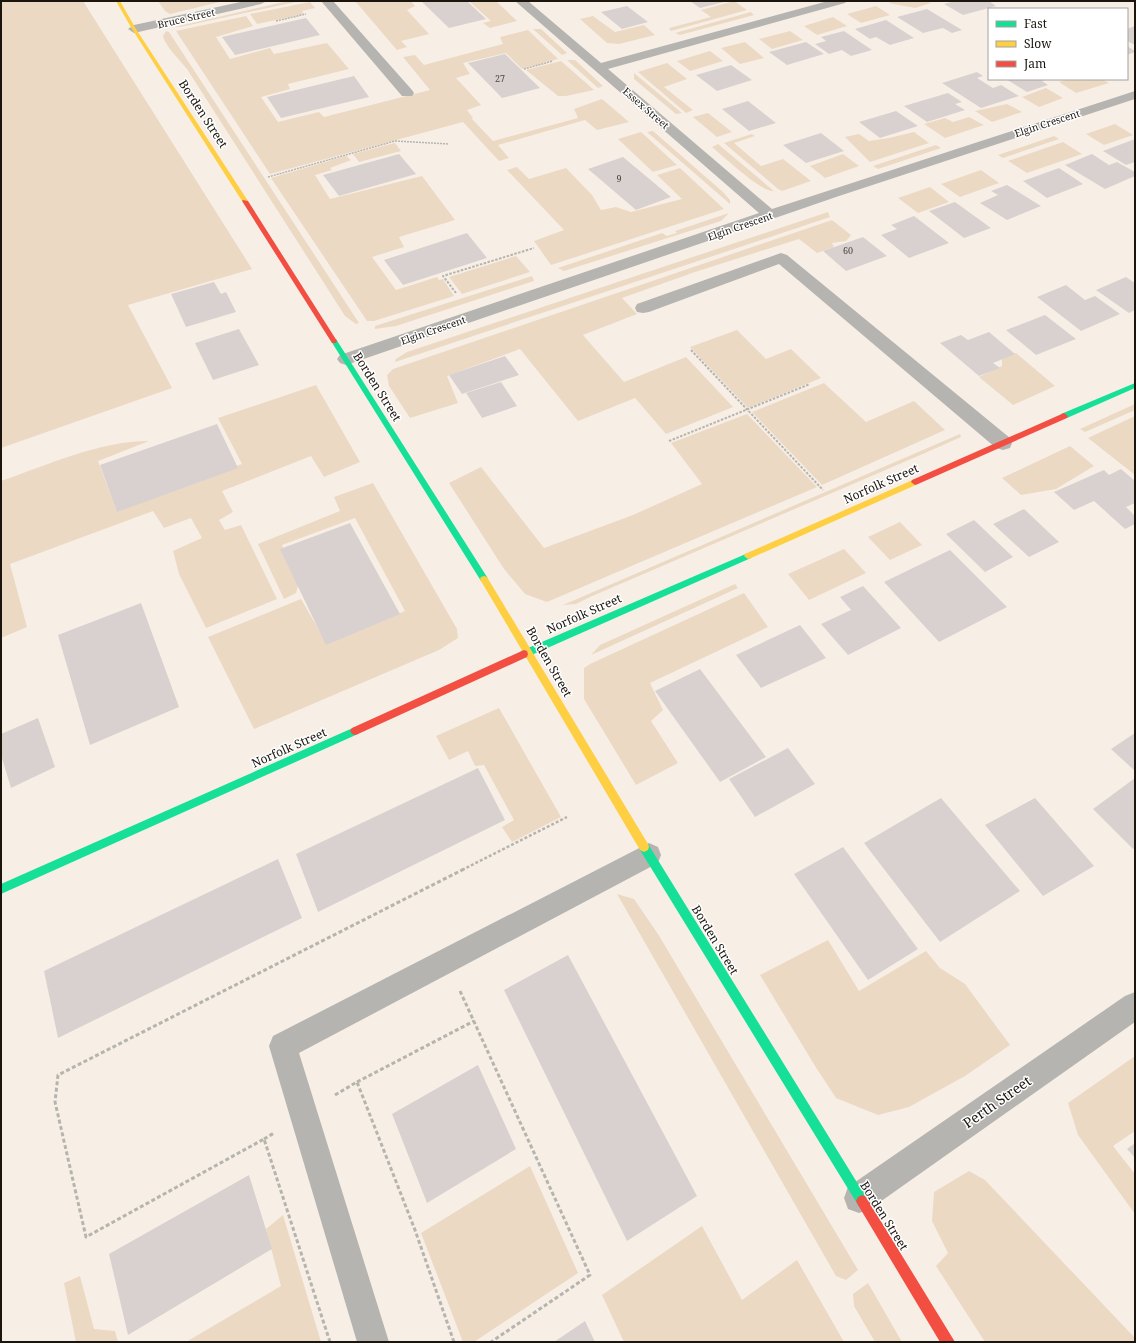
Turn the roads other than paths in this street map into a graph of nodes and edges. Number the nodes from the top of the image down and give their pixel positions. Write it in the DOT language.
graph roads {
  1 [pos="118,1"];
  2 [pos="261,1"];
  3 [pos="521,1"];
  4 [pos="841,1"];
  5 [pos="330,5"];
  6 [pos="134,29"];
  7 [pos="598,68"];
  8 [pos="407,93"];
  9 [pos="1135,95"];
  10 [pos="770,215"];
  11 [pos="643,308"];
  12 [pos="346,359"];
  13 [pos="1135,385"];
  14 [pos="1003,443"];
  15 [pos="529,652"];
  16 [pos="649,854"];
  17 [pos="1,889"];
  18 [pos="1135,1006"];
  19 [pos="859,1198"];
  20 [pos="373,1342"];
  21 [pos="948,1342"];
  1 -- 6 [label="street, Borden Street"];
  2 -- 6 [label="street, Bruce Street"];
  3 -- 7 [label="street, Essex Street"];
  4 -- 7 [label="street"];
  5 -- 8 [label="street"];
  6 -- 12 [label="street, Borden Street"];
  7 -- 10 [label="street, Essex Street"];
  9 -- 10 [label="street, Elgin Crescent"];
  10 -- 12 [label="street, Elgin Crescent"];
  11 -- 14 [label="street"];
  12 -- 15 [label="street, Borden Street"];
  13 -- 14 [label="street, Norfolk Street"];
  14 -- 15 [label="street, Norfolk Street"];
  15 -- 16 [label="street, Borden Street"];
  15 -- 17 [label="street, Norfolk Street"];
  16 -- 19 [label="street, Borden Street"];
  16 -- 20 [label="street"];
  18 -- 19 [label="street, Perth Street"];
  19 -- 21 [label="street, Borden Street"];
}
